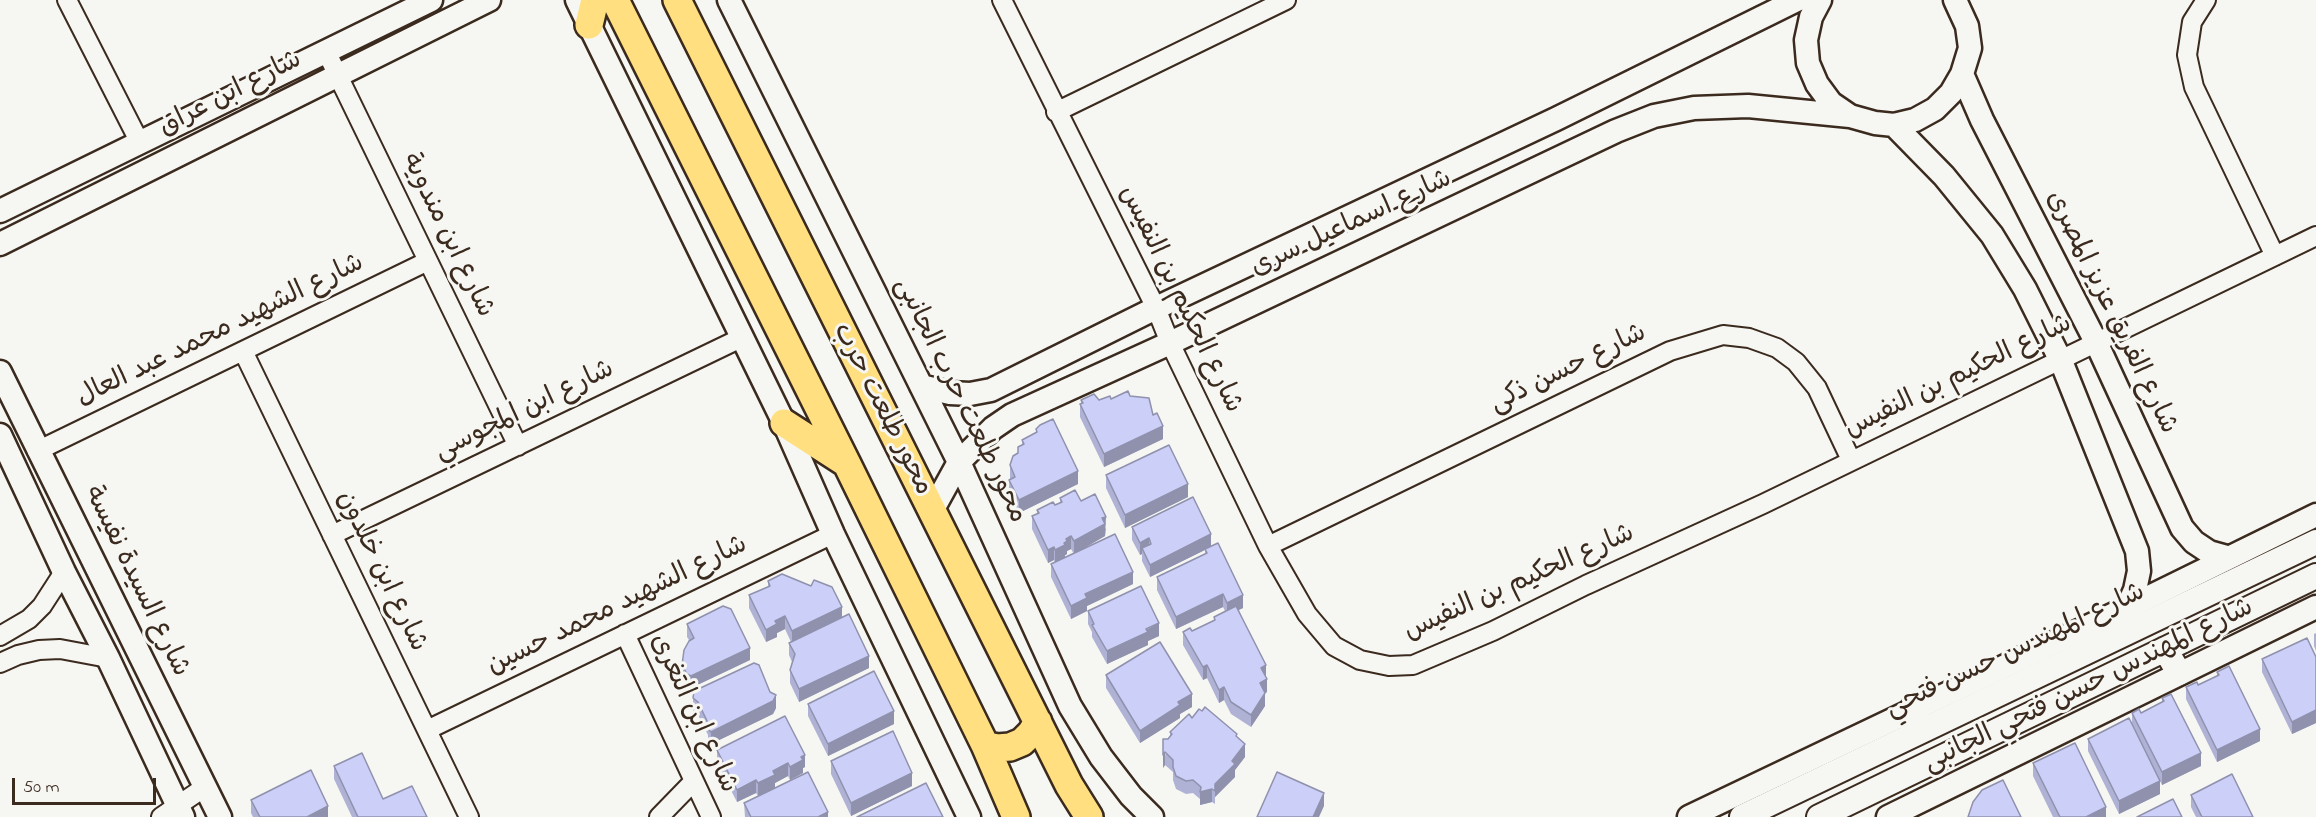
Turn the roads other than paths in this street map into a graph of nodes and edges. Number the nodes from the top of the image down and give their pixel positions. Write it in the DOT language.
graph roads {
  1 [pos="68,0"];
  2 [pos="430,0"];
  3 [pos="489,0"];
  4 [pos="577,0"];
  5 [pos="615,0"];
  6 [pos="677,0"];
  7 [pos="729,0"];
  8 [pos="1002,0"];
  9 [pos="1286,0"];
  10 [pos="1797,0"];
  11 [pos="1820,0"];
  12 [pos="1955,0"];
  13 [pos="1962,0"];
  14 [pos="2206,0"];
  15 [pos="592,12"];
  16 [pos="1966,26"];
  17 [pos="326,51"];
  18 [pos="337,74"];
  19 [pos="1962,74"];
  20 [pos="1056,112"];
  21 [pos="1850,116"];
  22 [pos="1894,125"];
  23 [pos="139,141"];
  24 [pos="0,211"];
  25 [pos="2316,236"];
  26 [pos="0,244"];
  27 [pos="2275,256"];
  28 [pos="428,261"];
  29 [pos="1156,308"];
  30 [pos="741,338"];
  31 [pos="2096,342"];
  32 [pos="1170,343"];
  33 [pos="243,351"];
  34 [pos="2061,361"];
  35 [pos="0,372"];
  36 [pos="921,386"];
  37 [pos="784,423"];
  38 [pos="0,435"];
  39 [pos="518,446"];
  40 [pos="37,451"];
  41 [pos="1851,460"];
  42 [pos="959,462"];
  43 [pos="848,464"];
  44 [pos="932,511"];
  45 [pos="2316,515"];
  46 [pos="833,534"];
  47 [pos="333,535"];
  48 [pos="2316,542"];
  49 [pos="1268,546"];
  50 [pos="2227,557"];
  51 [pos="64,572"];
  52 [pos="2316,576"];
  53 [pos="2127,608"];
  54 [pos="2316,608"];
  55 [pos="625,634"];
  56 [pos="0,636"];
  57 [pos="2165,650"];
  58 [pos="108,658"];
  59 [pos="0,663"];
  60 [pos="2179,673"];
  61 [pos="1917,719"];
  62 [pos="1038,722"];
  63 [pos="427,730"];
  64 [pos="985,745"];
  65 [pos="694,781"];
  66 [pos="205,787"];
  67 [pos="1911,812"];
  68 [pos="174,813"];
  69 [pos="220,817"];
  70 [pos="469,817"];
  71 [pos="659,817"];
  72 [pos="711,817"];
  73 [pos="969,817"];
  74 [pos="1016,817"];
  75 [pos="1089,817"];
  76 [pos="1152,817"];
  77 [pos="1689,817"];
  78 [pos="1742,817"];
  79 [pos="1819,817"];
  80 [pos="1888,817"];
  1 -- 23 [label="street"];
  2 -- 17 [label="street, شارع ابن عراق"];
  3 -- 18 [label="street, شارع ابن عراق"];
  4 -- 15 [label="street"];
  5 -- 43 [label="main road, محور طلعت حرب"];
  6 -- 44 [label="main road, محور طلعت حرب"];
  7 -- 36 [label="street, محور طلعت حرب الجانبى"];
  8 -- 20 [label="street, شارع الحكيم بن النفيس"];
  9 -- 20 [label="street"];
  10 -- 29 [label="street, شارع اسماعيل سرى"];
  11 -- 21 [label="street"];
  12 -- 16 [label="street"];
  13 -- 16 [label="street"];
  14 -- 27 [label="street"];
  15 -- 30 [label="street"];
  16 -- 19 [label="street"];
  17 -- 18 [label="street, شارع ابن مندوية"];
  17 -- 23 [label="street, شارع ابن عراق"];
  18 -- 26 [label="street, شارع ابن عراق"];
  18 -- 28 [label="street, شارع ابن مندوية"];
  19 -- 22 [label="street"];
  19 -- 31 [label="street, شارع الفريق عزيز المصرى"];
  20 -- 29 [label="street, شارع الحكيم بن النفيس"];
  21 -- 22 [label="street, شارع اسماعيل سرى"];
  21 -- 32 [label="street, شارع اسماعيل سرى"];
  22 -- 34 [label="street"];
  23 -- 24 [label="street, شارع ابن عراق"];
  25 -- 27 [label="street, شارع الحكيم بن النفيس"];
  27 -- 31 [label="street, شارع الحكيم بن النفيس"];
  28 -- 33 [label="street, شارع الشهيد محمد عبد العال"];
  28 -- 39 [label="street, شارع ابن مندوية"];
  29 -- 32 [label="street, شارع الحكيم بن النفيس"];
  29 -- 36 [label="street, شارع اسماعيل سرى"];
  30 -- 37 [label="street"];
  30 -- 39 [label="street, شارع ابن المجوسي"];
  31 -- 34 [label="street, شارع الحكيم بن النفيس"];
  31 -- 50 [label="street, شارع الفريق عزيز المصرى"];
  32 -- 42 [label="street, شارع اسماعيل سرى"];
  32 -- 49 [label="street, شارع الحكيم بن النفيس"];
  33 -- 40 [label="street, شارع الشهيد محمد عبد العال"];
  33 -- 47 [label="street, شارع ابن خلدون"];
  34 -- 41 [label="street, شارع الحكيم بن النفيس"];
  34 -- 53 [label="street"];
  35 -- 40 [label="street, شارع السيدة نفيسة"];
  36 -- 42 [label="street, محور طلعت حرب الجانبى"];
  37 -- 43 [label="main road"];
  37 -- 46 [label="street"];
  38 -- 51 [label="street"];
  39 -- 47 [label="street, شارع ابن المجوسي"];
  40 -- 66 [label="street, شارع السيدة نفيسة"];
  41 -- 49 [label="street, شارع الحكيم بن النفيس"];
  41 -- 49 [label="street, شارع حسن ذكى"];
  42 -- 44 [label="street, شارع اسماعيل سرى"];
  42 -- 76 [label="street, محور طلعت حرب الجانبى"];
  43 -- 64 [label="main road, محور طلعت حرب"];
  44 -- 62 [label="main road, محور طلعت حرب"];
  45 -- 50 [label="street, شارع المهندس حسن فتحي الجانبى"];
  46 -- 55 [label="street, شارع الشهيد محمد حسين"];
  46 -- 73 [label="street"];
  47 -- 63 [label="street, شارع ابن خلدون"];
  48 -- 61 [label="main road, شارع المهندس حسن فتحي"];
  50 -- 53 [label="street, شارع المهندس حسن فتحي الجانبى"];
  51 -- 56 [label="street"];
  51 -- 58 [label="street"];
  52 -- 57 [label="main road"];
  53 -- 61 [label="street, شارع المهندس حسن فتحي الجانبى"];
  54 -- 60 [label="street, شارع المهندس حسن فتحي الجانبى"];
  55 -- 63 [label="street, شارع الشهيد محمد حسين"];
  55 -- 65 [label="street, شارع ابن التغرى"];
  57 -- 60 [label="main road"];
  57 -- 79 [label="main road"];
  58 -- 59 [label="street"];
  58 -- 68 [label="street"];
  60 -- 67 [label="street, شارع المهندس حسن فتحي الجانبى"];
  61 -- 77 [label="street, شارع المهندس حسن فتحي الجانبى"];
  61 -- 78 [label="main road, شارع المهندس حسن فتحي"];
  62 -- 64 [label="main road"];
  62 -- 75 [label="main road, محور طلعت حرب"];
  63 -- 70 [label="street, شارع ابن خلدون"];
  64 -- 74 [label="main road, محور طلعت حرب"];
  65 -- 71 [label="street"];
  65 -- 72 [label="street, شارع ابن التغرى"];
  66 -- 68 [label="street"];
  66 -- 69 [label="street, شارع السيدة نفيسة"];
  67 -- 80 [label="street, شارع المهندس حسن فتحي الجانبى"];
}
